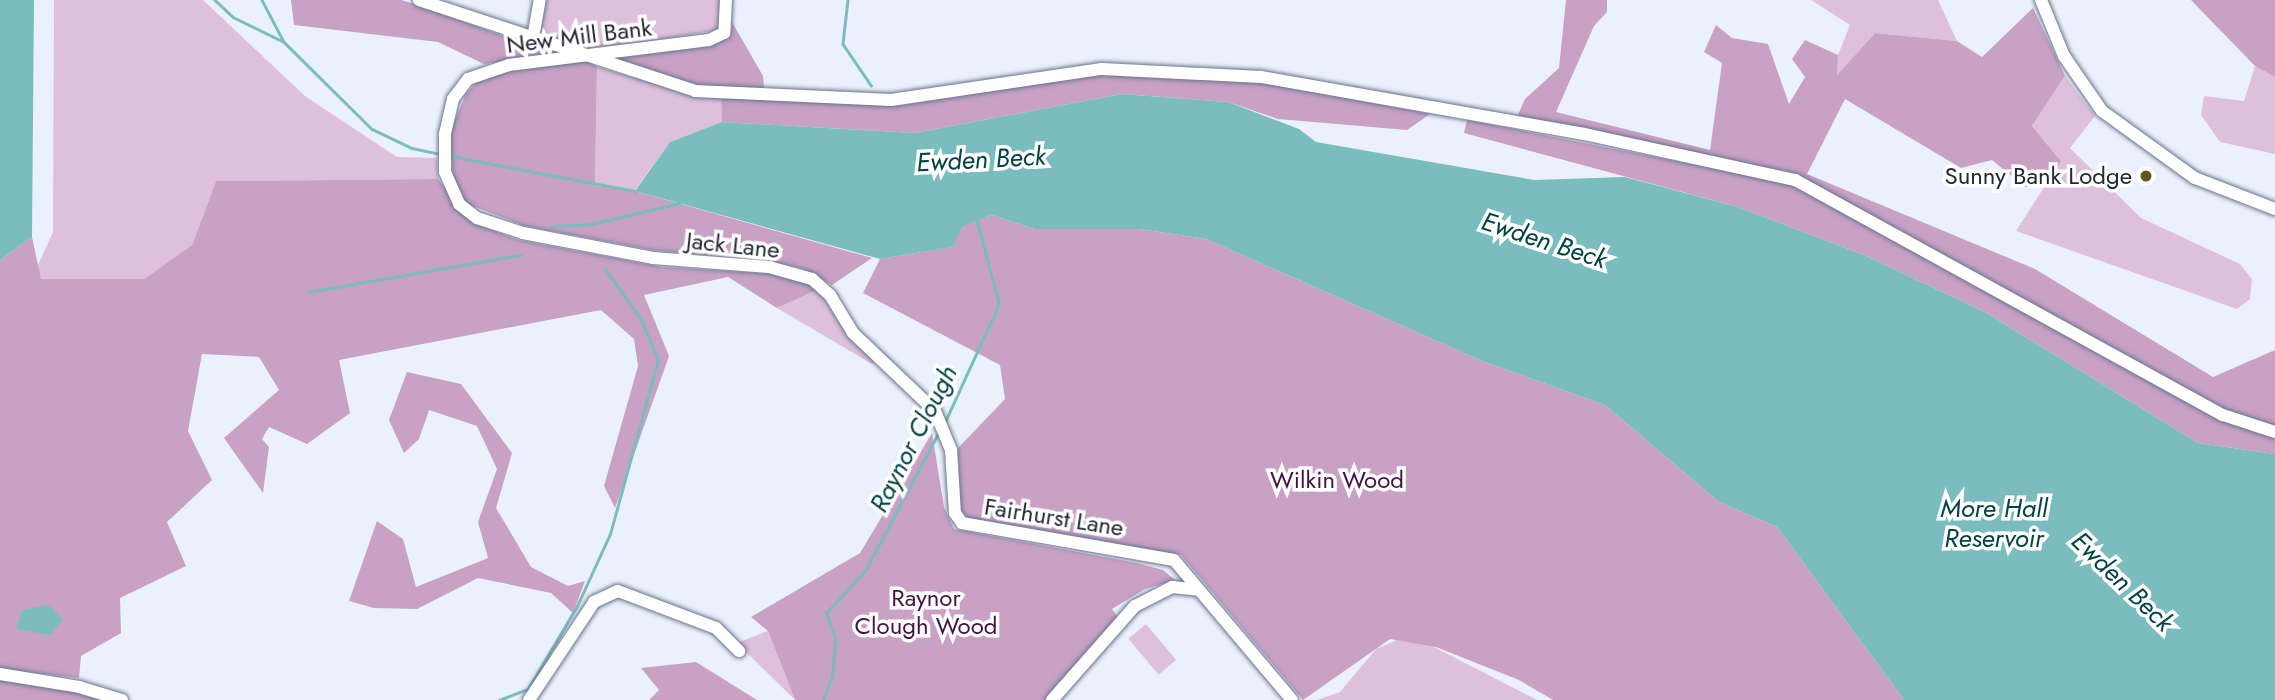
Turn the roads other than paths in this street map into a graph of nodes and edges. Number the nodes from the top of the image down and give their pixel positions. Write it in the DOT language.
graph roads {
  1 [pos="419,0"];
  2 [pos="540,0"];
  3 [pos="726,0"];
  4 [pos="2041,0"];
  5 [pos="533,38"];
  6 [pos="586,56"];
  7 [pos="2275,209"];
  8 [pos="512,229"];
  9 [pos="938,417"];
  10 [pos="2275,432"];
  11 [pos="1200,590"];
  12 [pos="739,651"];
  13 [pos="0,674"];
  14 [pos="122,700"];
  15 [pos="529,700"];
  16 [pos="1052,700"];
  17 [pos="1292,700"];
  1 -- 5 [label="street"];
  2 -- 5 [label="street"];
  3 -- 6 [label="street, New Mill Bank"];
  4 -- 7 [label="street"];
  5 -- 6 [label="street"];
  6 -- 8 [label="street, New Mill Bank"];
  6 -- 10 [label="street"];
  8 -- 9 [label="street, Jack Lane"];
  9 -- 11 [label="street, Fairhurst Lane"];
  11 -- 16 [label="street"];
  11 -- 17 [label="street"];
  12 -- 15 [label="street"];
  13 -- 14 [label="street"];
}
